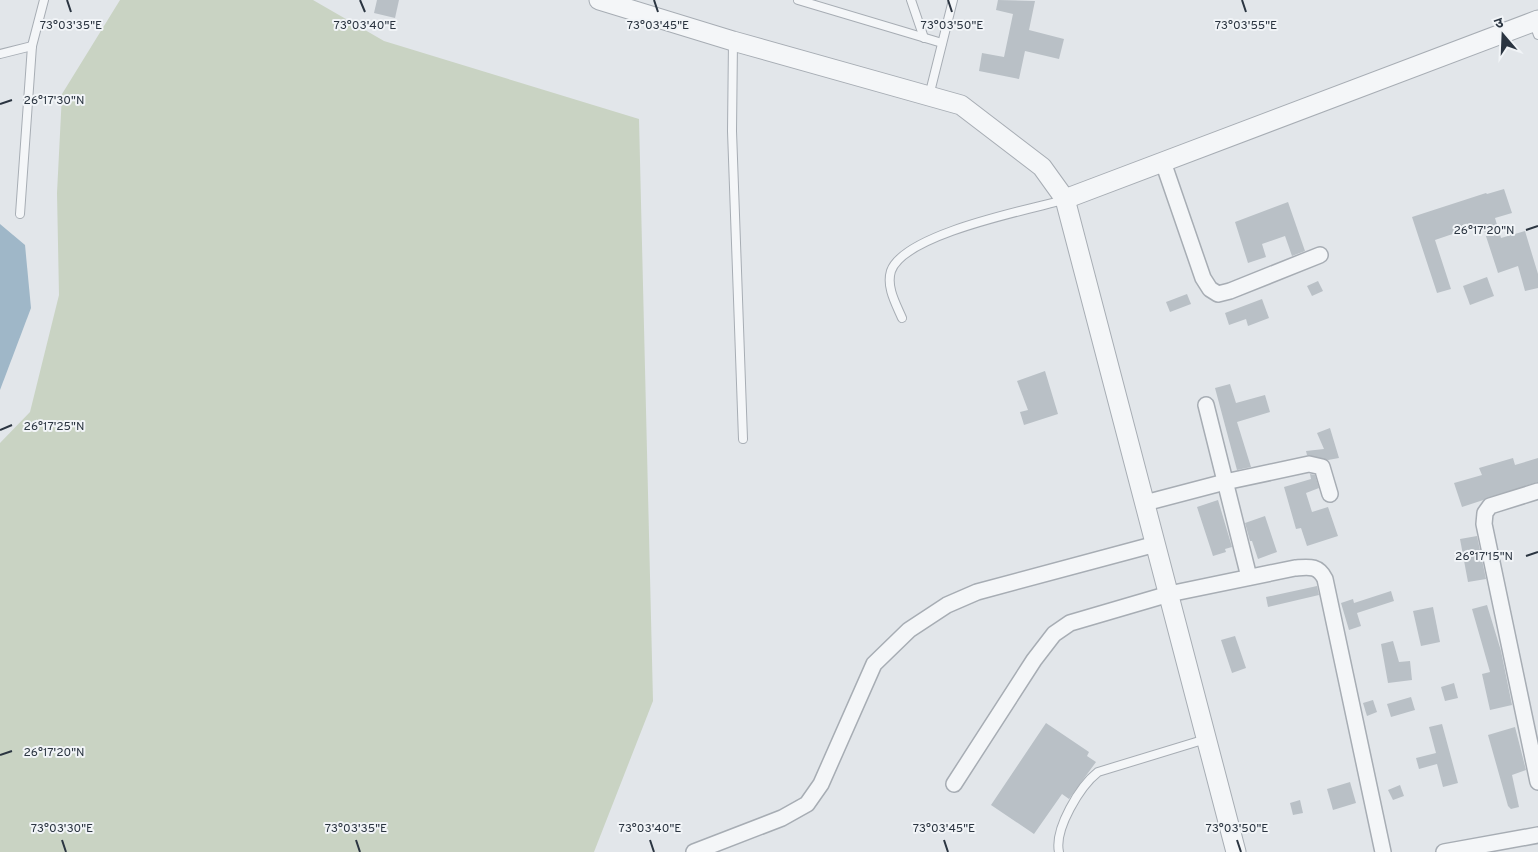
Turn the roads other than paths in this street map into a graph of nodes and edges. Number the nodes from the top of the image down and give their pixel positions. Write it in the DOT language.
graph roads {
  1 [pos="44,0"];
  2 [pos="599,0"];
  3 [pos="798,0"];
  4 [pos="911,0"];
  5 [pos="953,0"];
  6 [pos="1536,25"];
  7 [pos="924,38"];
  8 [pos="733,41"];
  9 [pos="942,43"];
  10 [pos="32,46"];
  11 [pos="0,54"];
  12 [pos="929,96"];
  13 [pos="1163,162"];
  14 [pos="1065,199"];
  15 [pos="20,214"];
  16 [pos="1320,255"];
  17 [pos="902,318"];
  18 [pos="1206,404"];
  19 [pos="743,439"];
  20 [pos="1225,482"];
  21 [pos="1538,491"];
  22 [pos="1330,494"];
  23 [pos="1145,503"];
  24 [pos="1156,544"];
  25 [pos="1249,577"];
  26 [pos="1170,594"];
  27 [pos="1207,738"];
  28 [pos="1538,782"];
  29 [pos="954,784"];
  30 [pos="1538,835"];
  31 [pos="1482,848"];
  32 [pos="694,852"];
  33 [pos="1059,852"];
  34 [pos="1236,852"];
  35 [pos="1383,852"];
  36 [pos="1444,852"];
  1 -- 10 [label="lane"];
  2 -- 8 [label="street"];
  3 -- 7 [label="lane"];
  4 -- 7 [label="lane"];
  5 -- 9 [label="lane"];
  6 -- 13 [label="street"];
  7 -- 9 [label="lane"];
  8 -- 12 [label="street"];
  8 -- 19 [label="lane"];
  9 -- 12 [label="lane"];
  10 -- 11 [label="lane"];
  10 -- 15 [label="lane"];
  12 -- 14 [label="street"];
  13 -- 14 [label="street"];
  13 -- 16 [label="street"];
  14 -- 17 [label="lane"];
  14 -- 23 [label="street"];
  18 -- 20 [label="street"];
  20 -- 22 [label="street"];
  20 -- 23 [label="street"];
  20 -- 25 [label="street"];
  21 -- 28 [label="street"];
  23 -- 24 [label="street"];
  24 -- 26 [label="street"];
  24 -- 32 [label="street"];
  25 -- 26 [label="street"];
  25 -- 35 [label="street"];
  26 -- 27 [label="street"];
  26 -- 29 [label="street"];
  27 -- 33 [label="lane"];
  27 -- 34 [label="street"];
  30 -- 31 [label="street"];
  31 -- 36 [label="street"];
}
